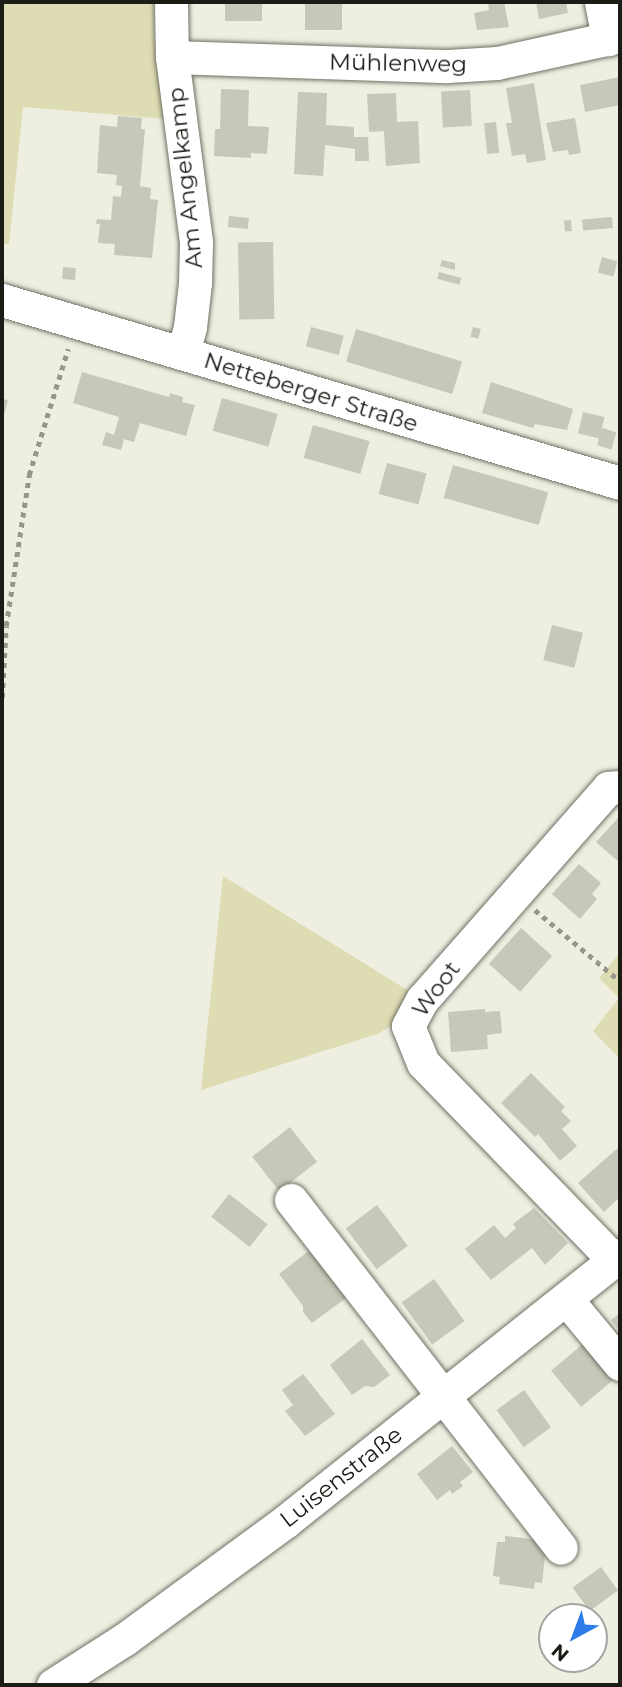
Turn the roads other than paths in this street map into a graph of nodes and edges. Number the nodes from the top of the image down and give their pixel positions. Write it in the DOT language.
graph roads {
  1 [pos="171,2"];
  2 [pos="601,2"];
  3 [pos="614,37"];
  4 [pos="172,57"];
  5 [pos="2,300"];
  6 [pos="183,353"];
  7 [pos="620,484"];
  8 [pos="620,787"];
  9 [pos="291,1200"];
  10 [pos="617,1258"];
  11 [pos="567,1300"];
  12 [pos="620,1364"];
  13 [pos="443,1397"];
  14 [pos="561,1548"];
  15 [pos="53,1685"];
  1 -- 4 [label="street, Am Angelkamp"];
  2 -- 3 [label="street"];
  3 -- 4 [label="street, Mühlenweg"];
  4 -- 6 [label="street, Am Angelkamp"];
  5 -- 6 [label="street, Netteberger Straße"];
  6 -- 7 [label="street, Netteberger Straße"];
  8 -- 10 [label="street, Woot"];
  9 -- 13 [label="street"];
  10 -- 11 [label="street, Luisenstraße"];
  11 -- 12 [label="street"];
  11 -- 13 [label="street, Luisenstraße"];
  13 -- 14 [label="street"];
  13 -- 15 [label="street, Luisenstraße"];
}
